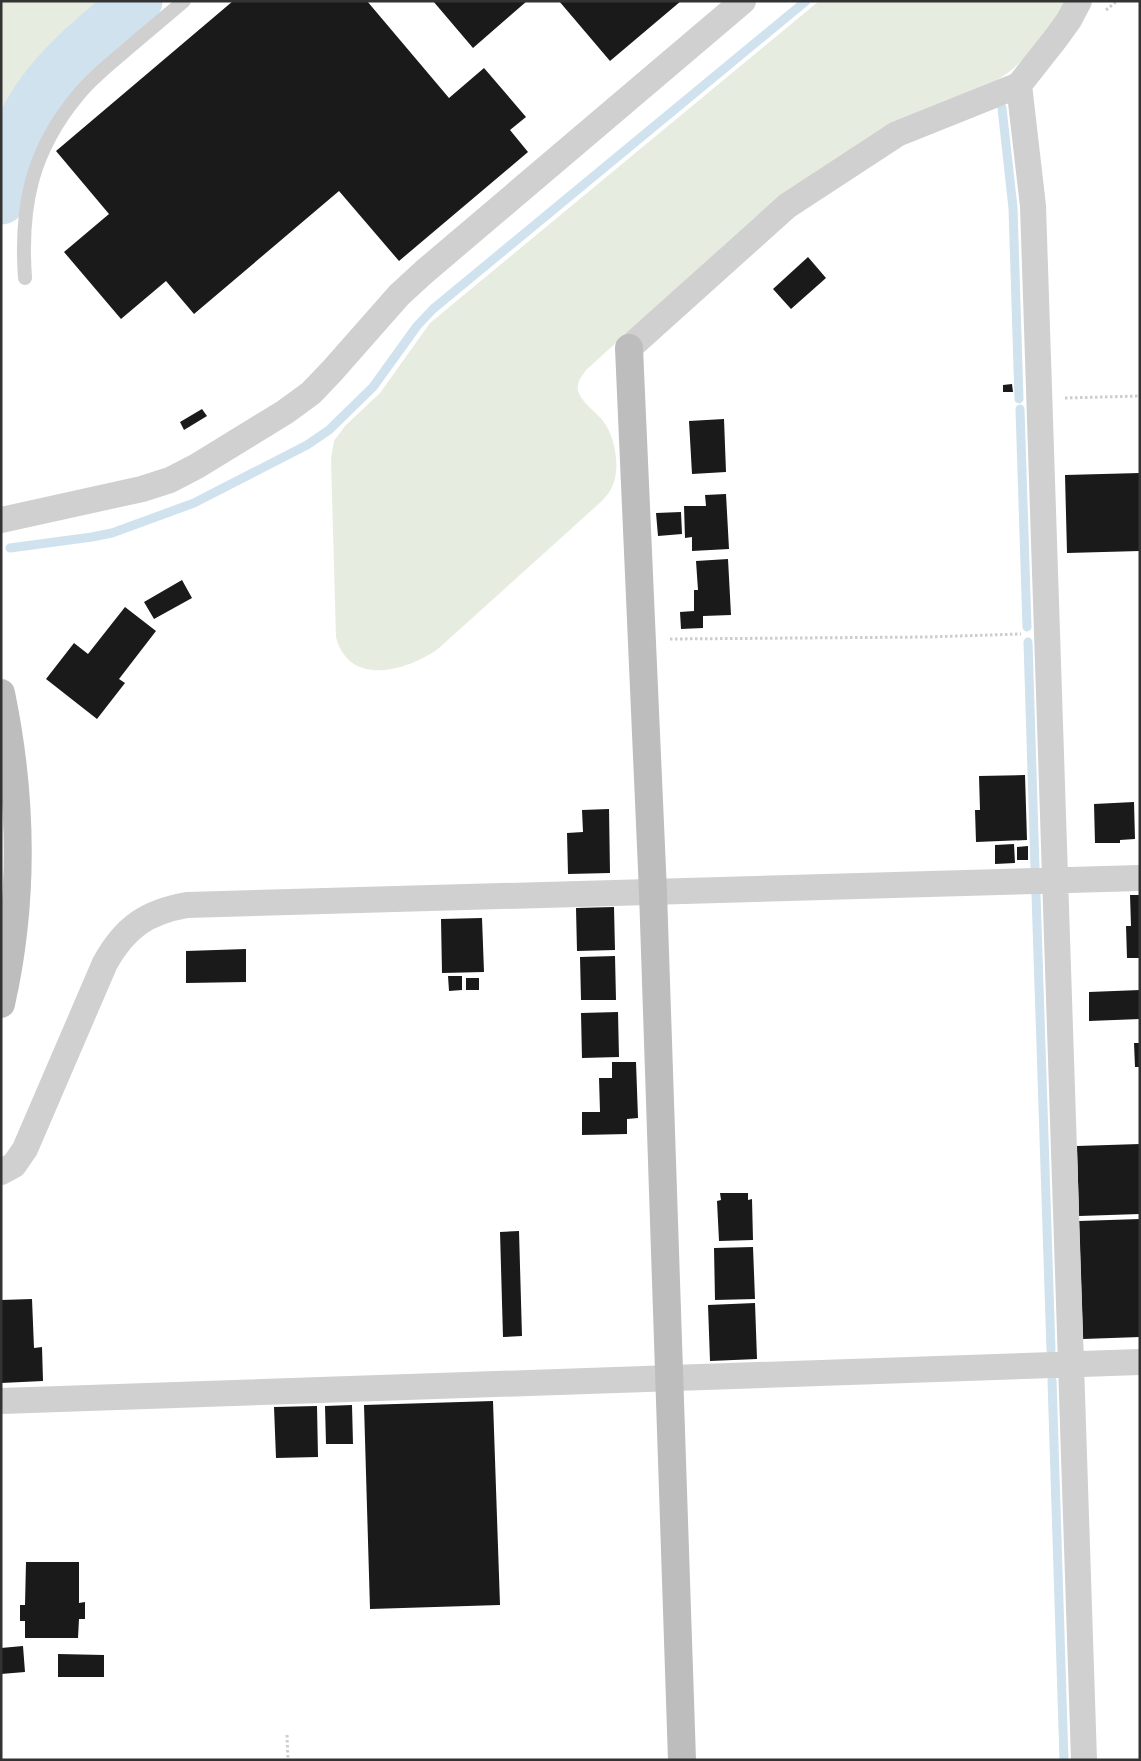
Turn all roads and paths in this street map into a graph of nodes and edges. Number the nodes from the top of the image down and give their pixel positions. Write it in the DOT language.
graph roads {
  1 [pos="184,1"];
  2 [pos="743,1"];
  3 [pos="1079,1"];
  4 [pos="1019,85"];
  5 [pos="25,278"];
  6 [pos="629,348"];
  7 [pos="1140,396"];
  8 [pos="1039,399"];
  9 [pos="1,520"];
  10 [pos="1046,633"];
  11 [pos="642,640"];
  12 [pos="1,693"];
  13 [pos="9,821"];
  14 [pos="1140,878"];
  15 [pos="1055,880"];
  16 [pos="653,892"];
  17 [pos="1,1004"];
  18 [pos="1,1172"];
  19 [pos="1140,1362"];
  20 [pos="1071,1364"];
  21 [pos="670,1378"];
  22 [pos="1,1401"];
  23 [pos="287,1735"];
  24 [pos="288,1760"];
  25 [pos="682,1760"];
  26 [pos="1084,1760"];
  1 -- 5 [label="lane"];
  2 -- 9 [label="street"];
  3 -- 4 [label="street"];
  4 -- 6 [label="street"];
  4 -- 8 [label="street"];
  6 -- 11 [label="street"];
  7 -- 8 [label="path"];
  8 -- 10 [label="street"];
  10 -- 11 [label="path"];
  10 -- 15 [label="street"];
  11 -- 16 [label="street"];
  12 -- 13 [label="street"];
  13 -- 17 [label="street"];
  14 -- 15 [label="street"];
  15 -- 16 [label="street"];
  15 -- 20 [label="street"];
  16 -- 18 [label="street"];
  16 -- 21 [label="street"];
  19 -- 20 [label="street"];
  20 -- 21 [label="street"];
  20 -- 26 [label="street"];
  21 -- 22 [label="street"];
  21 -- 25 [label="street"];
  23 -- 24 [label="path"];
}
